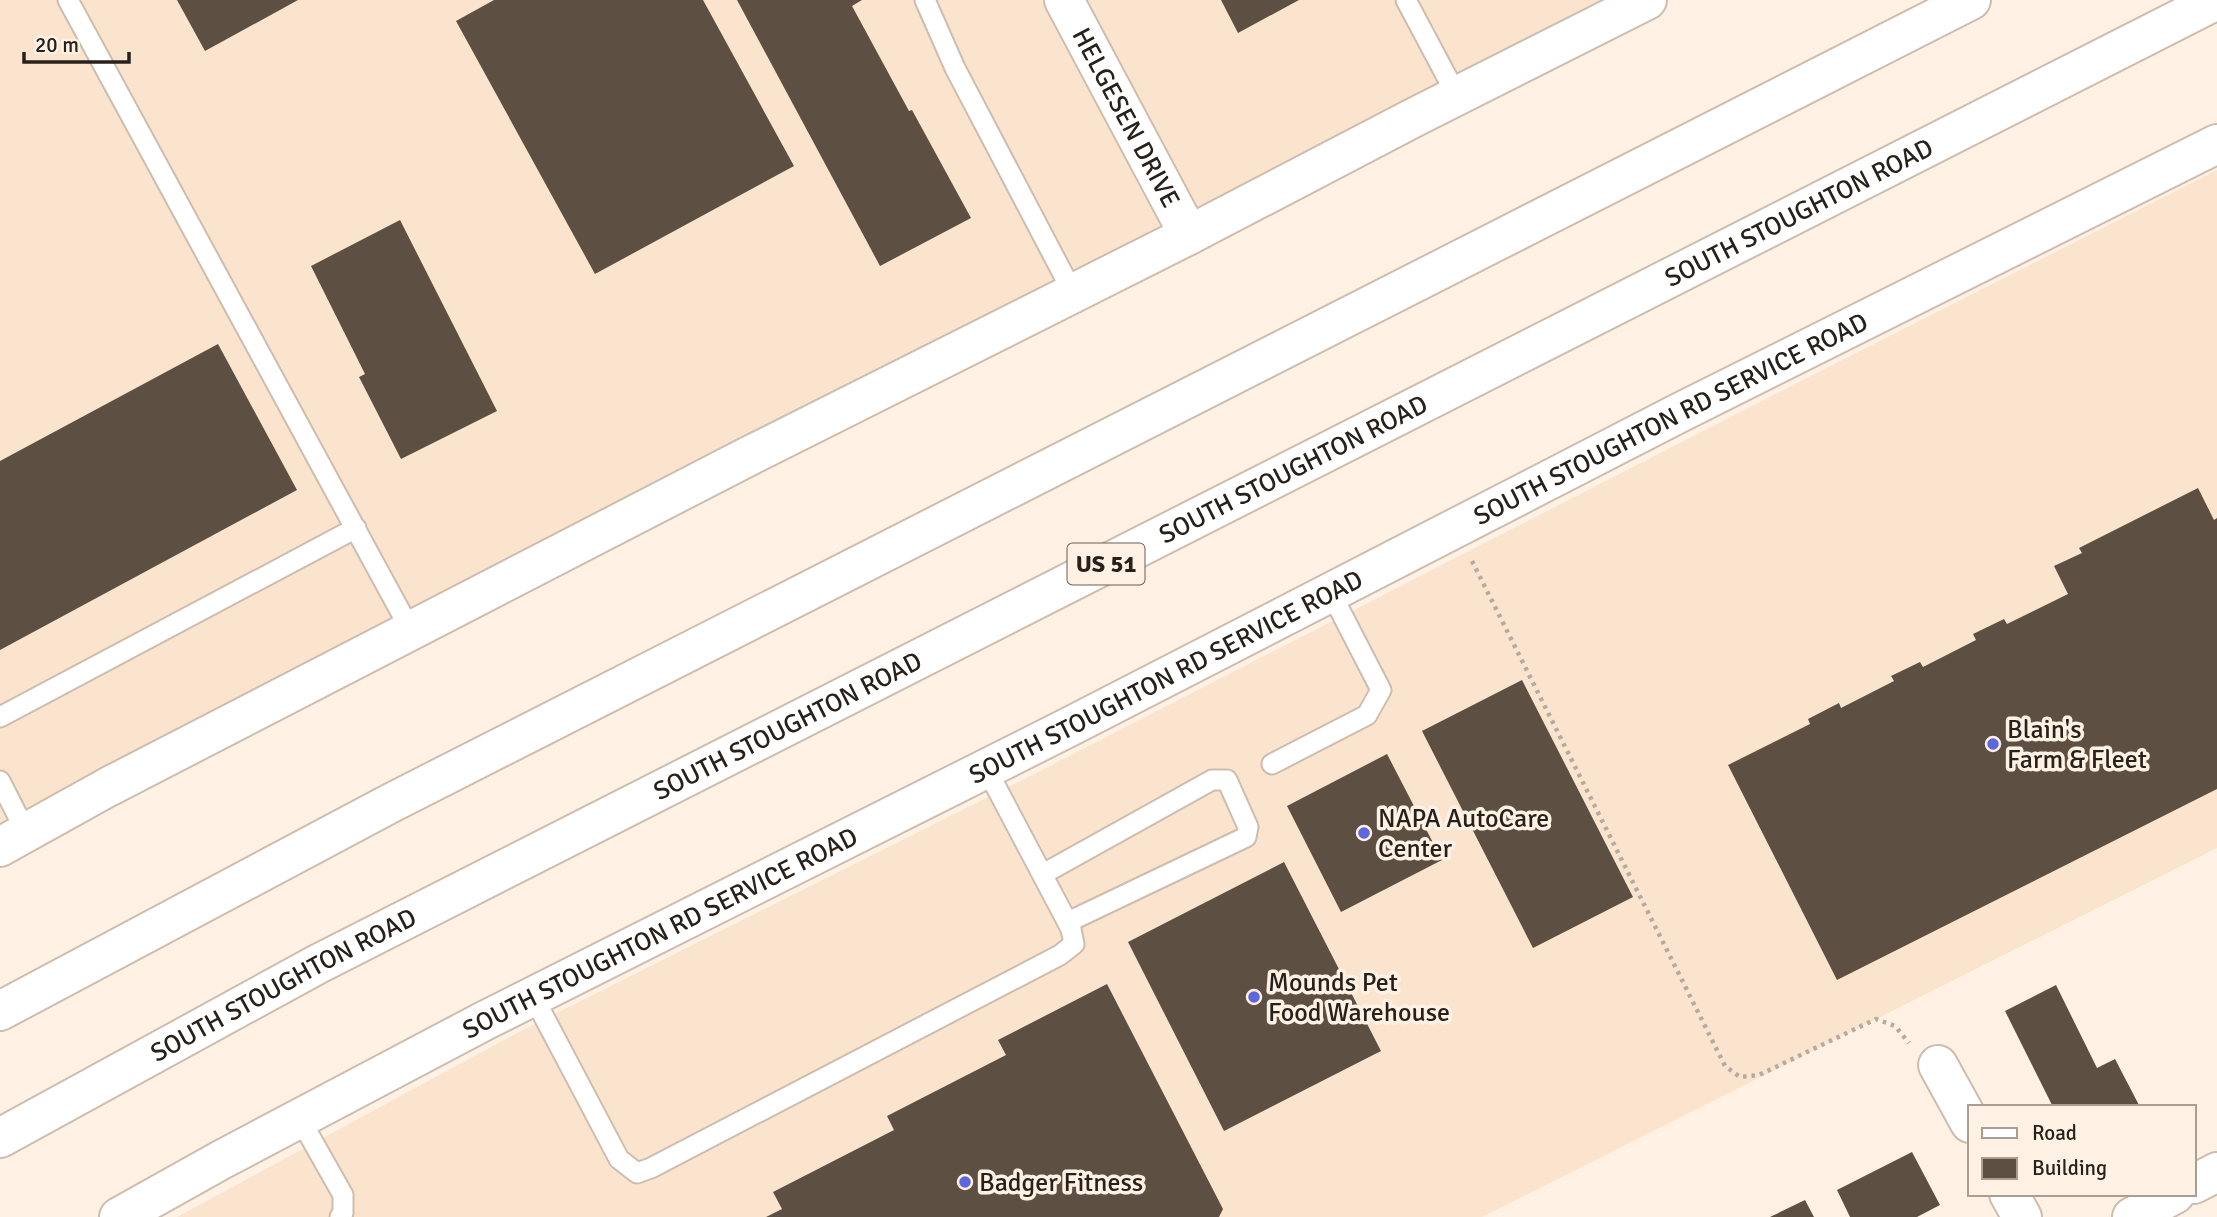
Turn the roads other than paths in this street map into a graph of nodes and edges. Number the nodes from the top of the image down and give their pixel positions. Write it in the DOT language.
graph roads {
  1 [pos="68,0"];
  2 [pos="925,0"];
  3 [pos="1064,0"];
  4 [pos="1406,0"];
  5 [pos="1647,0"];
  6 [pos="1971,0"];
  7 [pos="2217,0"];
  8 [pos="1457,96"];
  9 [pos="2217,144"];
  10 [pos="1189,235"];
  11 [pos="1073,293"];
  12 [pos="356,528"];
  13 [pos="1331,593"];
  14 [pos="411,631"];
  15 [pos="0,717"];
  16 [pos="1272,764"];
  17 [pos="986,768"];
  18 [pos="0,782"];
  19 [pos="13,840"];
  20 [pos="1043,874"];
  21 [pos="1068,922"];
  22 [pos="533,996"];
  23 [pos="0,1011"];
  24 [pos="1938,1065"];
  25 [pos="300,1119"];
  26 [pos="1968,1119"];
  27 [pos="0,1138"];
  28 [pos="2217,1172"];
  29 [pos="2196,1183"];
  30 [pos="2010,1196"];
  31 [pos="2171,1196"];
  32 [pos="119,1217"];
  33 [pos="340,1217"];
  34 [pos="2022,1217"];
  35 [pos="2132,1217"];
  1 -- 12 [label="lane"];
  2 -- 11 [label="lane"];
  3 -- 10 [label="main road, HELGESEN DRIVE"];
  4 -- 8 [label="lane"];
  5 -- 8 [label="main road"];
  6 -- 23 [label="main road"];
  7 -- 27 [label="main road, SOUTH STOUGHTON ROAD / US 51"];
  8 -- 10 [label="main road"];
  9 -- 13 [label="main road, SOUTH STOUGHTON RD SERVICE ROAD"];
  10 -- 11 [label="main road"];
  11 -- 14 [label="main road"];
  12 -- 14 [label="lane"];
  12 -- 15 [label="lane"];
  13 -- 16 [label="lane"];
  13 -- 17 [label="main road, SOUTH STOUGHTON RD SERVICE ROAD"];
  14 -- 19 [label="main road"];
  17 -- 20 [label="lane"];
  17 -- 22 [label="main road, SOUTH STOUGHTON RD SERVICE ROAD"];
  18 -- 19 [label="lane"];
  20 -- 21 [label="lane"];
  20 -- 21 [label="lane"];
  21 -- 22 [label="lane"];
  22 -- 25 [label="main road, SOUTH STOUGHTON RD SERVICE ROAD"];
  24 -- 26 [label="main road"];
  25 -- 32 [label="main road, SOUTH STOUGHTON RD SERVICE ROAD"];
  25 -- 33 [label="lane"];
  28 -- 29 [label="main road"];
  30 -- 34 [label="main road"];
  31 -- 35 [label="main road"];
}
